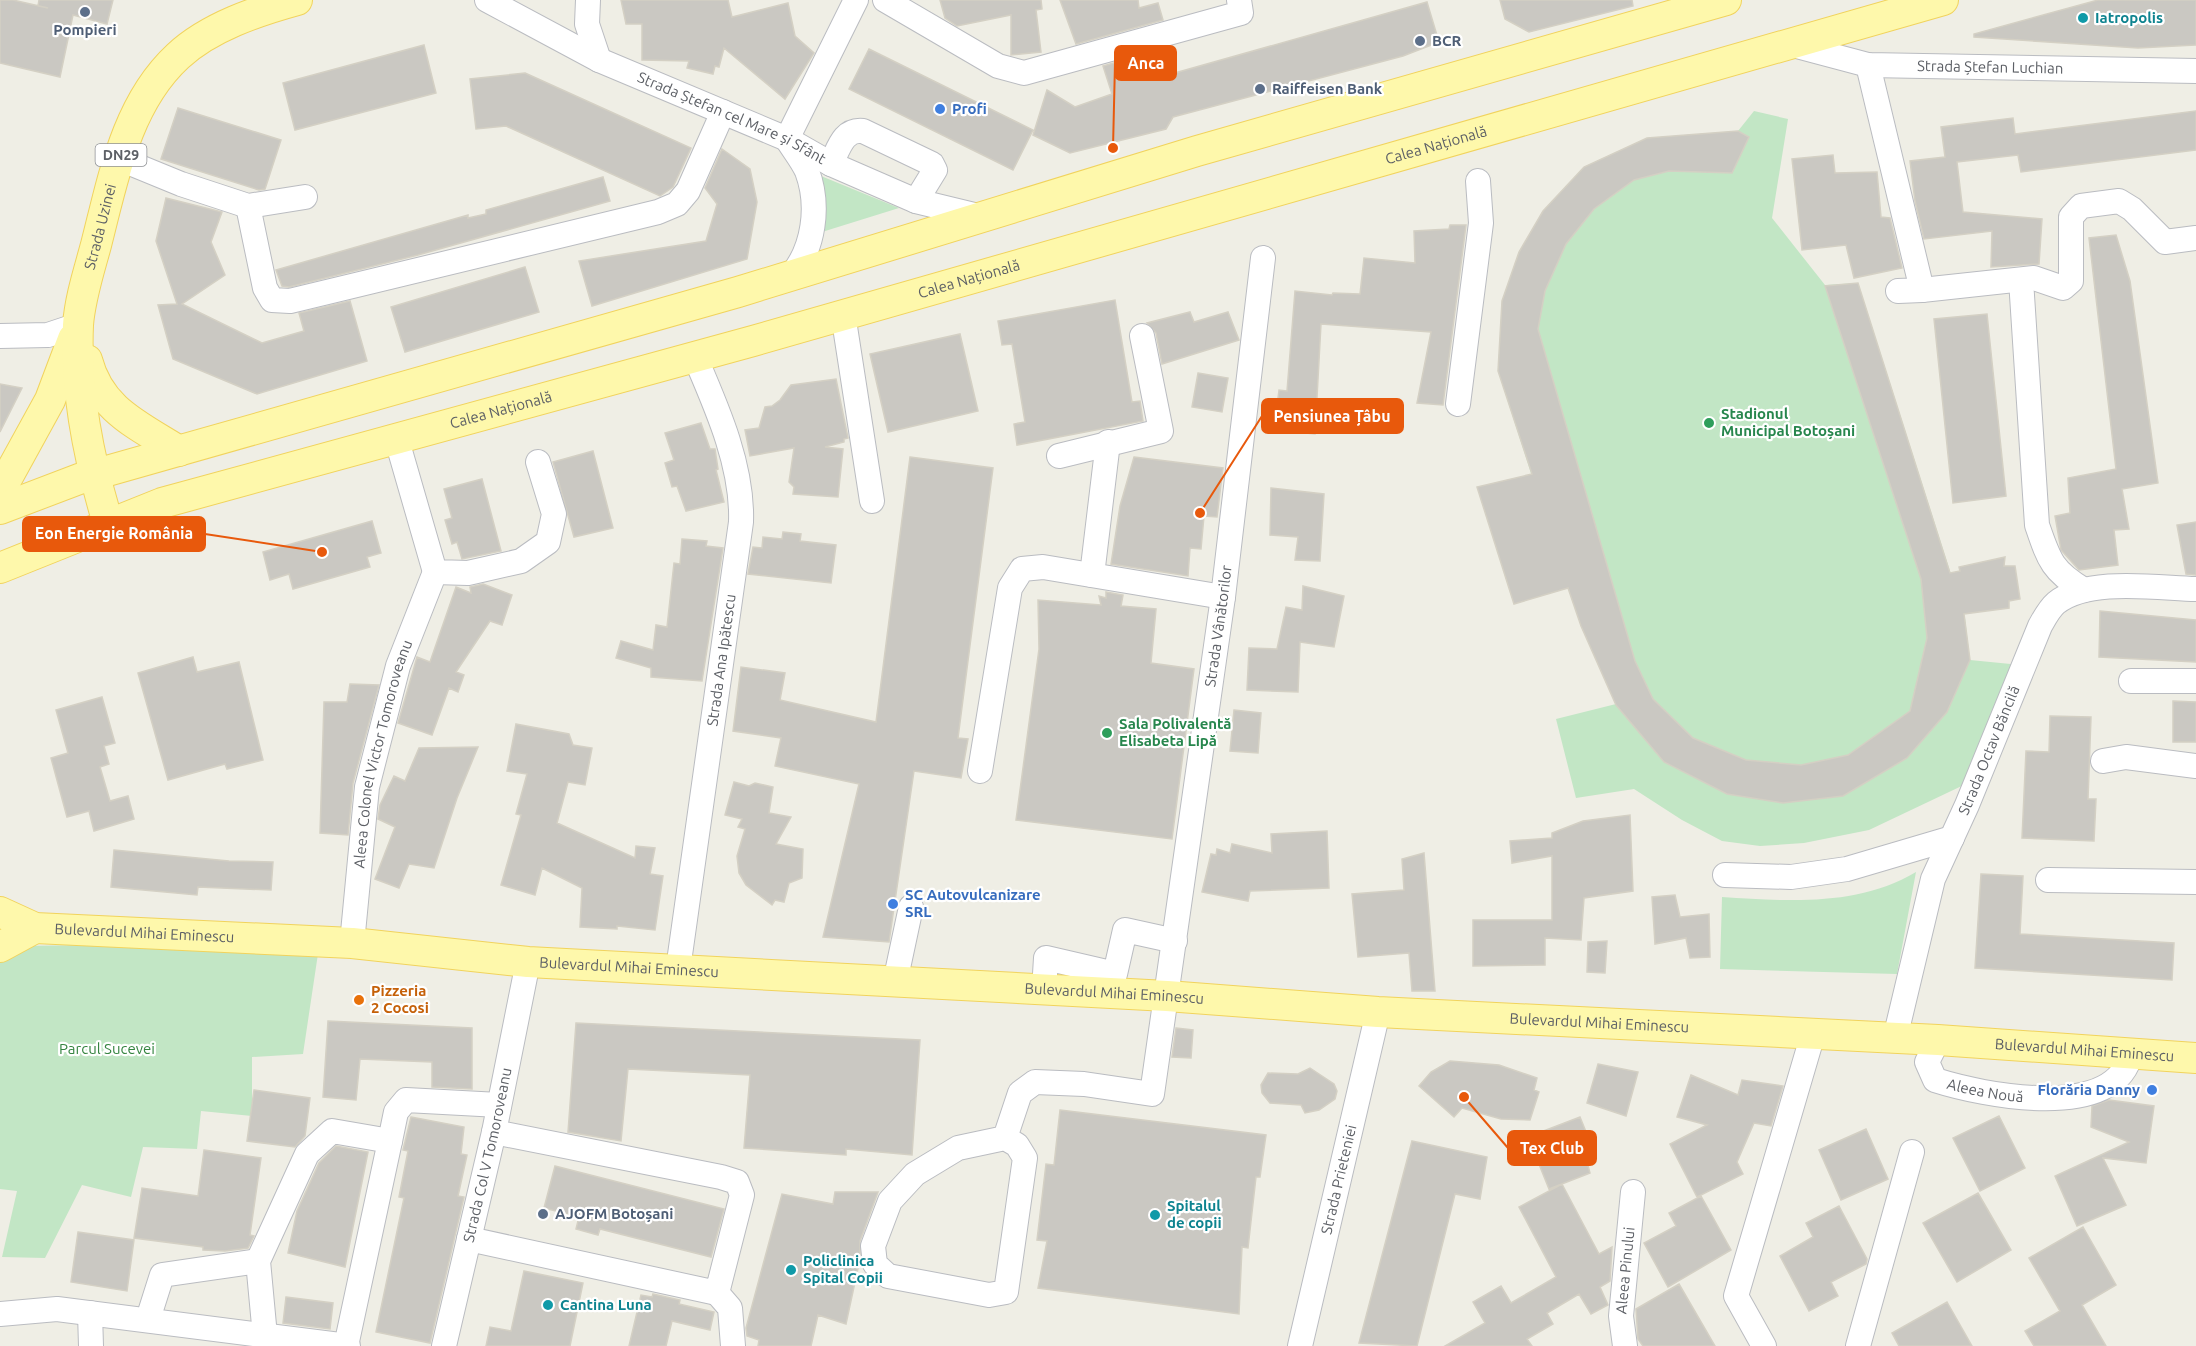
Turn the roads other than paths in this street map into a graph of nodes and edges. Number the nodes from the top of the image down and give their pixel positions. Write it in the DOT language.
graph roads {
  1 [pos="297,0"];
  2 [pos="487,0"];
  3 [pos="588,0"];
  4 [pos="856,0"];
  5 [pos="885,0"];
  6 [pos="1239,0"];
  7 [pos="1726,0"];
  8 [pos="1943,0"];
  9 [pos="228,13"];
  10 [pos="1789,44"];
  11 [pos="599,60"];
  12 [pos="1868,65"];
  13 [pos="2196,71"];
  14 [pos="723,112"];
  15 [pos="787,139"];
  16 [pos="120,159"];
  17 [pos="831,164"];
  18 [pos="1478,181"];
  19 [pos="305,197"];
  20 [pos="916,201"];
  21 [pos="248,206"];
  22 [pos="982,217"];
  23 [pos="2196,238"];
  24 [pos="1263,258"];
  25 [pos="790,277"];
  26 [pos="2021,280"];
  27 [pos="1922,290"];
  28 [pos="1898,291"];
  29 [pos="843,314"];
  30 [pos="78,325"];
  31 [pos="0,336"];
  32 [pos="1142,336"];
  33 [pos="695,357"];
  34 [pos="1458,404"];
  35 [pos="396,437"];
  36 [pos="1108,442"];
  37 [pos="179,451"];
  38 [pos="1059,456"];
  39 [pos="538,462"];
  40 [pos="0,491"];
  41 [pos="102,499"];
  42 [pos="872,501"];
  43 [pos="0,509"];
  44 [pos="0,565"];
  45 [pos="435,572"];
  46 [pos="1092,575"];
  47 [pos="2084,590"];
  48 [pos="2196,590"];
  49 [pos="1223,597"];
  50 [pos="2131,681"];
  51 [pos="2196,681"];
  52 [pos="2103,761"];
  53 [pos="2196,766"];
  54 [pos="980,771"];
  55 [pos="1952,838"];
  56 [pos="1725,875"];
  57 [pos="2048,880"];
  58 [pos="2196,882"];
  59 [pos="911,907"];
  60 [pos="0,912"];
  61 [pos="35,928"];
  62 [pos="1175,941"];
  63 [pos="352,943"];
  64 [pos="0,947"];
  65 [pos="528,962"];
  66 [pos="678,969"];
  67 [pos="895,982"];
  68 [pos="1044,990"];
  69 [pos="1167,996"];
  70 [pos="1378,1012"];
  71 [pos="1813,1034"];
  72 [pos="1895,1038"];
  73 [pos="1938,1040"];
  74 [pos="2131,1052"];
  75 [pos="2196,1058"];
  76 [pos="499,1105"];
  77 [pos="494,1132"];
  78 [pos="1005,1138"];
  79 [pos="390,1141"];
  80 [pos="1912,1152"];
  81 [pos="1634,1192"];
  82 [pos="469,1239"];
  83 [pos="258,1261"];
  84 [pos="717,1293"];
  85 [pos="90,1313"];
  86 [pos="0,1314"];
  87 [pos="148,1319"];
  88 [pos="266,1336"];
  89 [pos="91,1346"];
  90 [pos="347,1346"];
  91 [pos="444,1346"];
  92 [pos="733,1346"];
  93 [pos="1300,1346"];
  94 [pos="1625,1346"];
  95 [pos="1764,1346"];
  96 [pos="1858,1346"];
  1 -- 9 [label="main road, DN29"];
  2 -- 11 [label="street, Strada Ștefan cel Mare și Sfânt"];
  3 -- 11 [label="street"];
  4 -- 15 [label="street"];
  5 -- 6 [label="street"];
  7 -- 22 [label="main road, Calea Națională"];
  8 -- 10 [label="main road, Calea Națională"];
  9 -- 16 [label="main road, Strada Uzinei / DN29"];
  10 -- 12 [label="street, Strada Ștefan Luchian"];
  10 -- 29 [label="main road, Calea Națională"];
  11 -- 14 [label="street, Strada Ștefan cel Mare și Sfânt"];
  12 -- 13 [label="street, Strada Ștefan Luchian"];
  12 -- 27 [label="street"];
  14 -- 15 [label="street, Strada Ștefan cel Mare și Sfânt"];
  14 -- 21 [label="street"];
  15 -- 17 [label="street, Strada Ștefan cel Mare și Sfânt"];
  15 -- 25 [label="street"];
  16 -- 21 [label="street"];
  16 -- 30 [label="main road, Strada Uzinei / DN29"];
  17 -- 20 [label="street, Strada Ștefan cel Mare și Sfânt"];
  17 -- 20 [label="street"];
  18 -- 34 [label="street"];
  19 -- 21 [label="street"];
  20 -- 22 [label="street, Strada Ștefan cel Mare și Sfânt"];
  22 -- 25 [label="main road, Calea Națională"];
  23 -- 26 [label="street"];
  24 -- 49 [label="street, Strada Vânătorilor"];
  25 -- 37 [label="main road, Calea Națională"];
  26 -- 27 [label="street"];
  26 -- 47 [label="street"];
  27 -- 28 [label="street"];
  29 -- 33 [label="main road, Calea Națională"];
  29 -- 42 [label="street"];
  30 -- 31 [label="street"];
  30 -- 37 [label="main road"];
  30 -- 40 [label="main road, DN29"];
  30 -- 41 [label="main road, Strada Uzinei / DN29"];
  32 -- 36 [label="street"];
  33 -- 35 [label="main road, Calea Națională"];
  33 -- 66 [label="street, Strada Ana Ipătescu"];
  35 -- 41 [label="main road, Calea Națională"];
  35 -- 45 [label="street"];
  36 -- 38 [label="street"];
  36 -- 46 [label="street"];
  37 -- 41 [label="main road, Calea Națională"];
  39 -- 45 [label="street"];
  41 -- 43 [label="main road, Calea Națională"];
  41 -- 44 [label="main road, Calea Națională"];
  45 -- 63 [label="street, Aleea Colonel Victor Tomoroveanu"];
  46 -- 49 [label="street"];
  46 -- 54 [label="street"];
  47 -- 48 [label="street, Strada Octav Băncilă"];
  47 -- 55 [label="street, Strada Octav Băncilă"];
  49 -- 62 [label="street, Strada Vânătorilor"];
  50 -- 51 [label="street"];
  52 -- 53 [label="street"];
  55 -- 56 [label="street"];
  55 -- 72 [label="street, Strada Octav Băncilă"];
  57 -- 58 [label="street"];
  59 -- 67 [label="street"];
  60 -- 61 [label="main road, Bulevardul Mihai Eminescu"];
  61 -- 63 [label="main road, Bulevardul Mihai Eminescu"];
  61 -- 64 [label="main road, Bulevardul Mihai Eminescu"];
  62 -- 68 [label="street"];
  62 -- 69 [label="street, Strada Vânătorilor"];
  63 -- 65 [label="main road, Bulevardul Mihai Eminescu"];
  65 -- 66 [label="main road, Bulevardul Mihai Eminescu"];
  65 -- 76 [label="street, Strada Col V Tomoroveanu"];
  66 -- 67 [label="main road, Bulevardul Mihai Eminescu"];
  67 -- 68 [label="main road, Bulevardul Mihai Eminescu"];
  68 -- 69 [label="main road, Bulevardul Mihai Eminescu"];
  69 -- 70 [label="main road, Bulevardul Mihai Eminescu"];
  69 -- 78 [label="street, Strada Vânătorilor"];
  70 -- 71 [label="main road, Bulevardul Mihai Eminescu"];
  70 -- 93 [label="street, Strada Prieteniei"];
  71 -- 72 [label="main road, Bulevardul Mihai Eminescu"];
  71 -- 95 [label="street"];
  72 -- 73 [label="main road, Bulevardul Mihai Eminescu"];
  73 -- 74 [label="main road, Bulevardul Mihai Eminescu"];
  73 -- 74 [label="street, Aleea Nouă"];
  74 -- 75 [label="main road, Bulevardul Mihai Eminescu"];
  76 -- 77 [label="street, Strada Col V Tomoroveanu"];
  76 -- 79 [label="street"];
  77 -- 82 [label="street, Strada Col V Tomoroveanu"];
  77 -- 84 [label="street"];
  78 -- 78 [label="street"];
  79 -- 83 [label="street"];
  79 -- 90 [label="street"];
  80 -- 96 [label="street"];
  81 -- 94 [label="street, Aleea Pinului"];
  82 -- 84 [label="street"];
  82 -- 91 [label="street, Strada Col V Tomoroveanu"];
  83 -- 87 [label="street"];
  83 -- 88 [label="street"];
  84 -- 92 [label="street"];
  85 -- 86 [label="street"];
  85 -- 87 [label="street"];
  85 -- 89 [label="street"];
  87 -- 88 [label="street"];
  88 -- 90 [label="street"];
}
